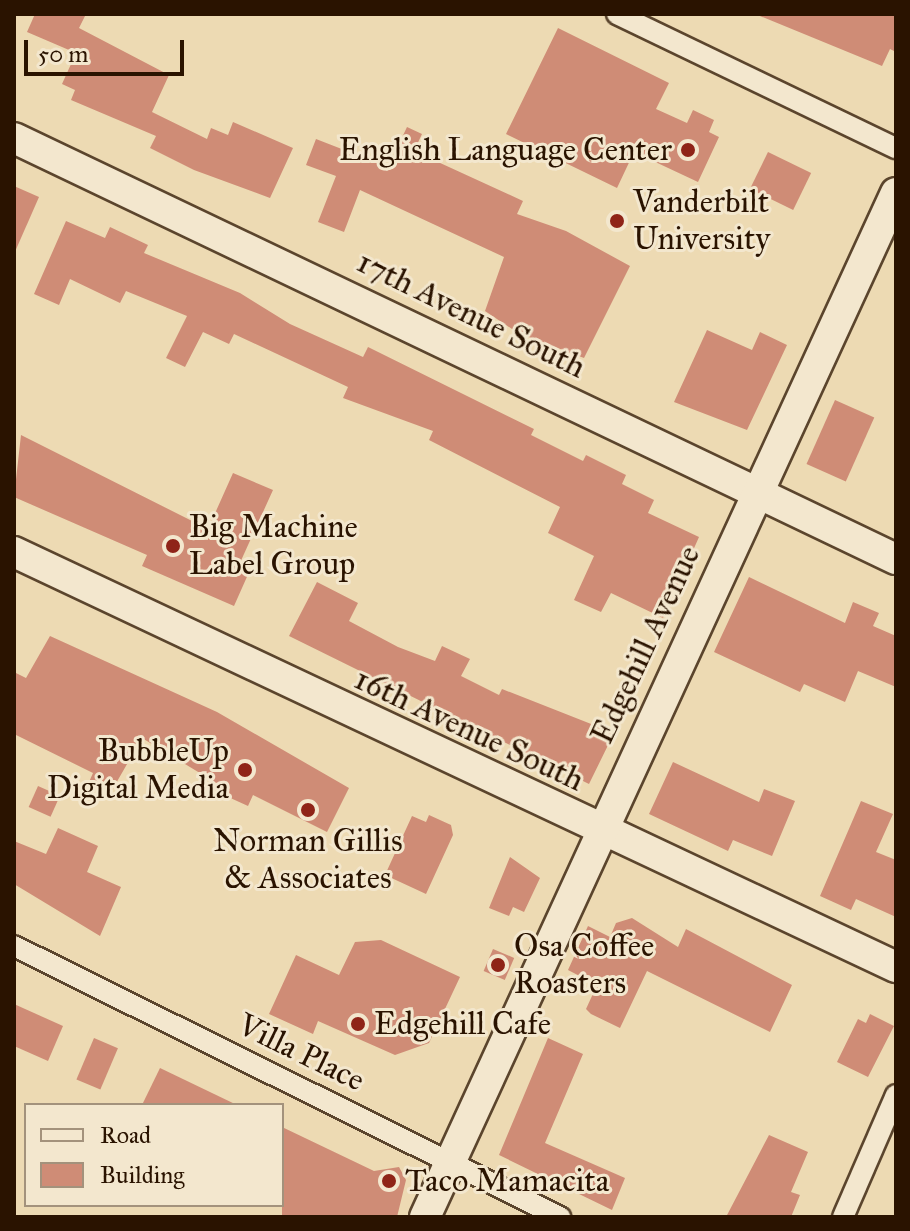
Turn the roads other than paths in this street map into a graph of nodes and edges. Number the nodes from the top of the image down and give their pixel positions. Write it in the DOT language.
graph roads {
  1 [pos="617,14"];
  2 [pos="14,138"];
  3 [pos="896,148"];
  4 [pos="896,193"];
  5 [pos="759,492"];
  6 [pos="14,552"];
  7 [pos="896,559"];
  8 [pos="597,831"];
  9 [pos="14,946"];
  10 [pos="896,967"];
  11 [pos="896,1095"];
  12 [pos="449,1163"];
  13 [pos="425,1217"];
  14 [pos="560,1217"];
  15 [pos="843,1217"];
  1 -- 3 [label="street"];
  2 -- 5 [label="main road, 17th Avenue South"];
  4 -- 5 [label="main road, Edgehill Avenue"];
  5 -- 7 [label="main road, 17th Avenue South"];
  5 -- 8 [label="main road, Edgehill Avenue"];
  6 -- 8 [label="main road, 16th Avenue South"];
  8 -- 10 [label="main road, 16th Avenue South"];
  8 -- 12 [label="main road, Edgehill Avenue"];
  9 -- 12 [label="street, Villa Place"];
  11 -- 15 [label="street"];
  12 -- 13 [label="main road, Edgehill Avenue"];
  12 -- 14 [label="street, Villa Place"];
}
